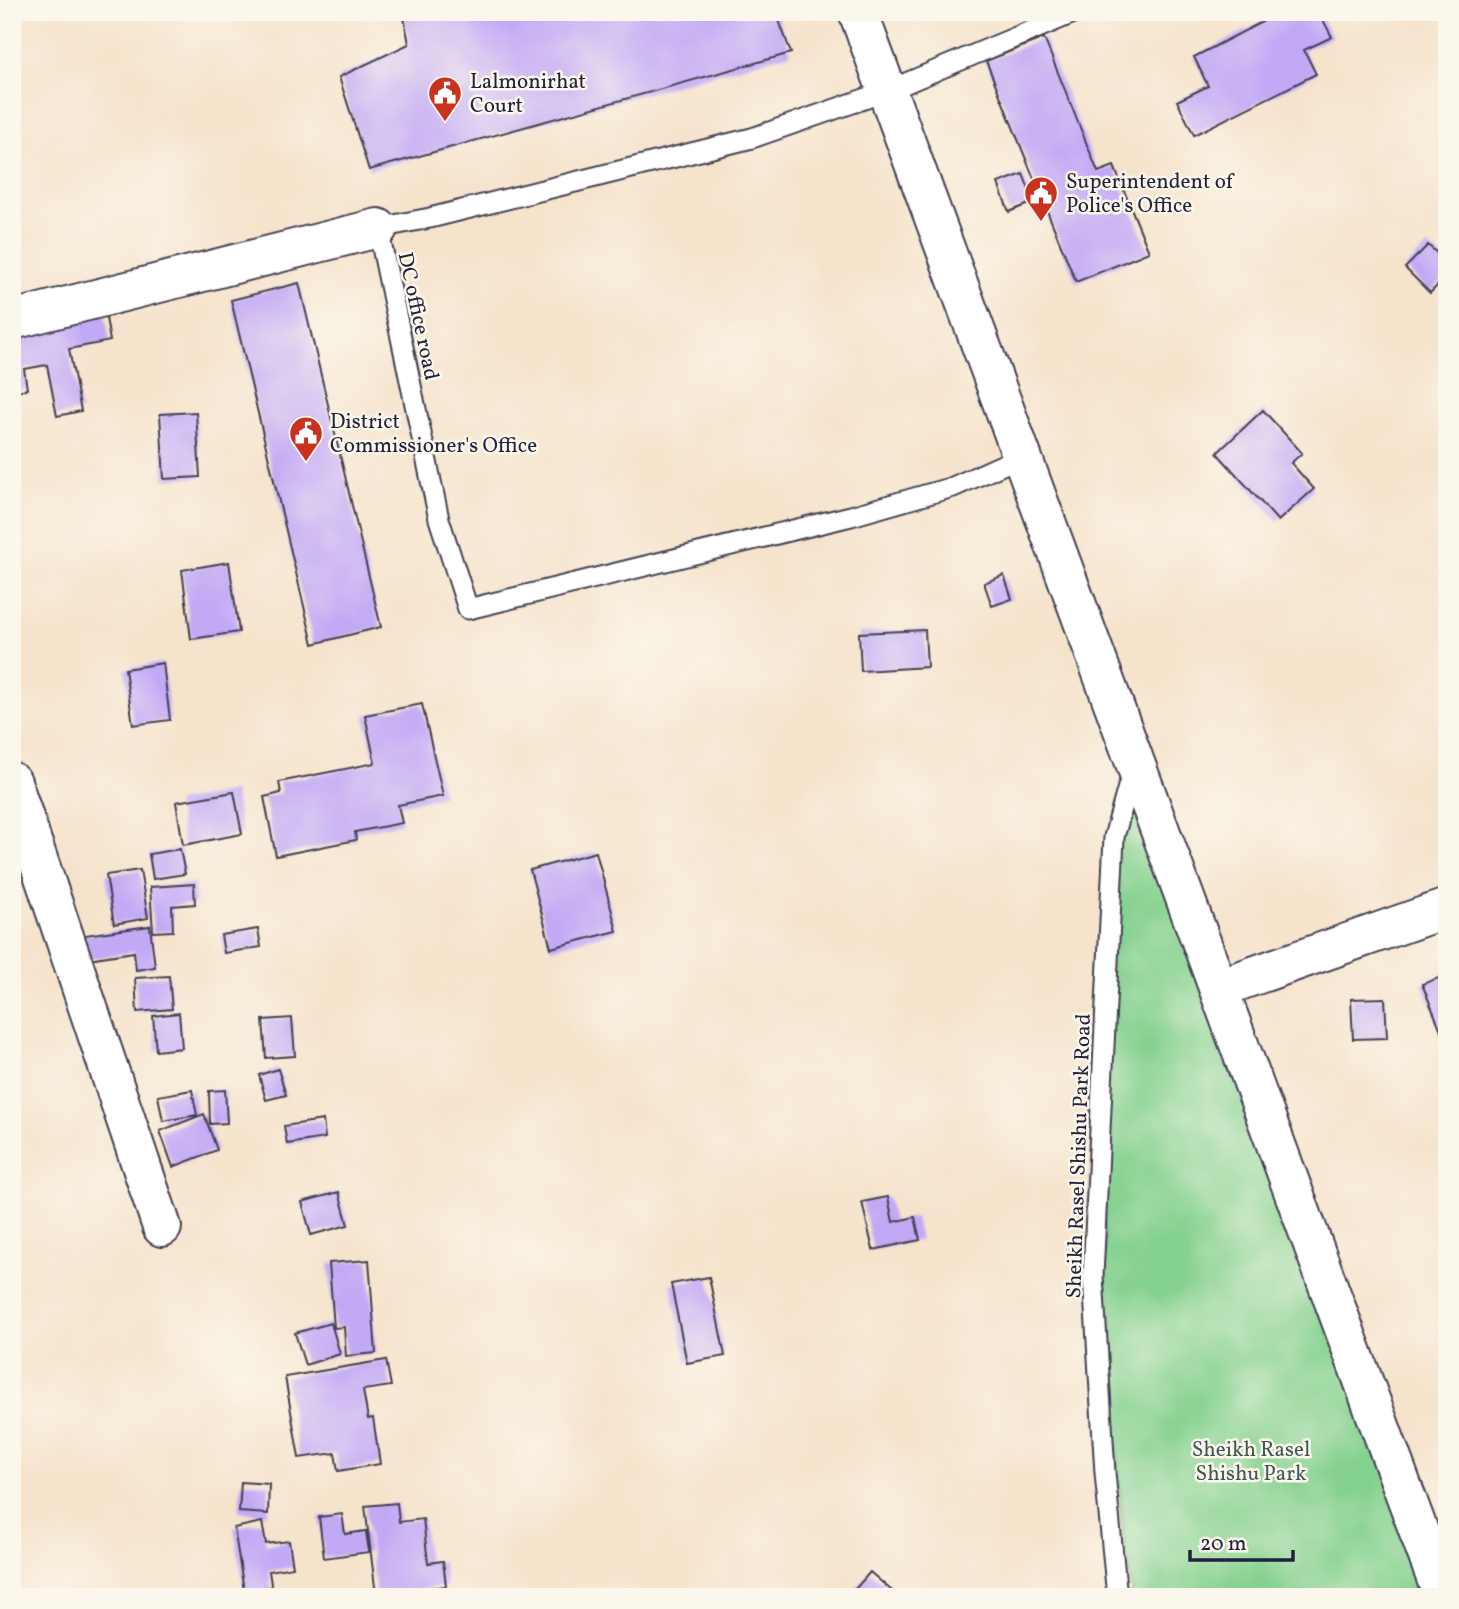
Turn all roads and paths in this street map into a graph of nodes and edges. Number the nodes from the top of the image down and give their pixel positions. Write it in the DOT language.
graph roads {
  1 [pos="858,12"];
  2 [pos="1076,12"];
  3 [pos="887,91"];
  4 [pos="378,228"];
  5 [pos="12,320"];
  6 [pos="1022,456"];
  7 [pos="1135,761"];
  8 [pos="12,782"];
  9 [pos="1447,908"];
  10 [pos="1219,988"];
  11 [pos="162,1227"];
  12 [pos="1117,1597"];
  13 [pos="1443,1597"];
  1 -- 3 [label="main road"];
  2 -- 3 [label="lane, DC office road"];
  3 -- 4 [label="lane, DC office road"];
  3 -- 6 [label="main road"];
  4 -- 5 [label="main road"];
  4 -- 6 [label="lane, DC office road"];
  6 -- 7 [label="main road"];
  7 -- 10 [label="main road"];
  7 -- 12 [label="lane, Sheikh Rasel Shishu Park Road"];
  8 -- 11 [label="main road"];
  9 -- 10 [label="main road"];
  10 -- 13 [label="main road"];
}
